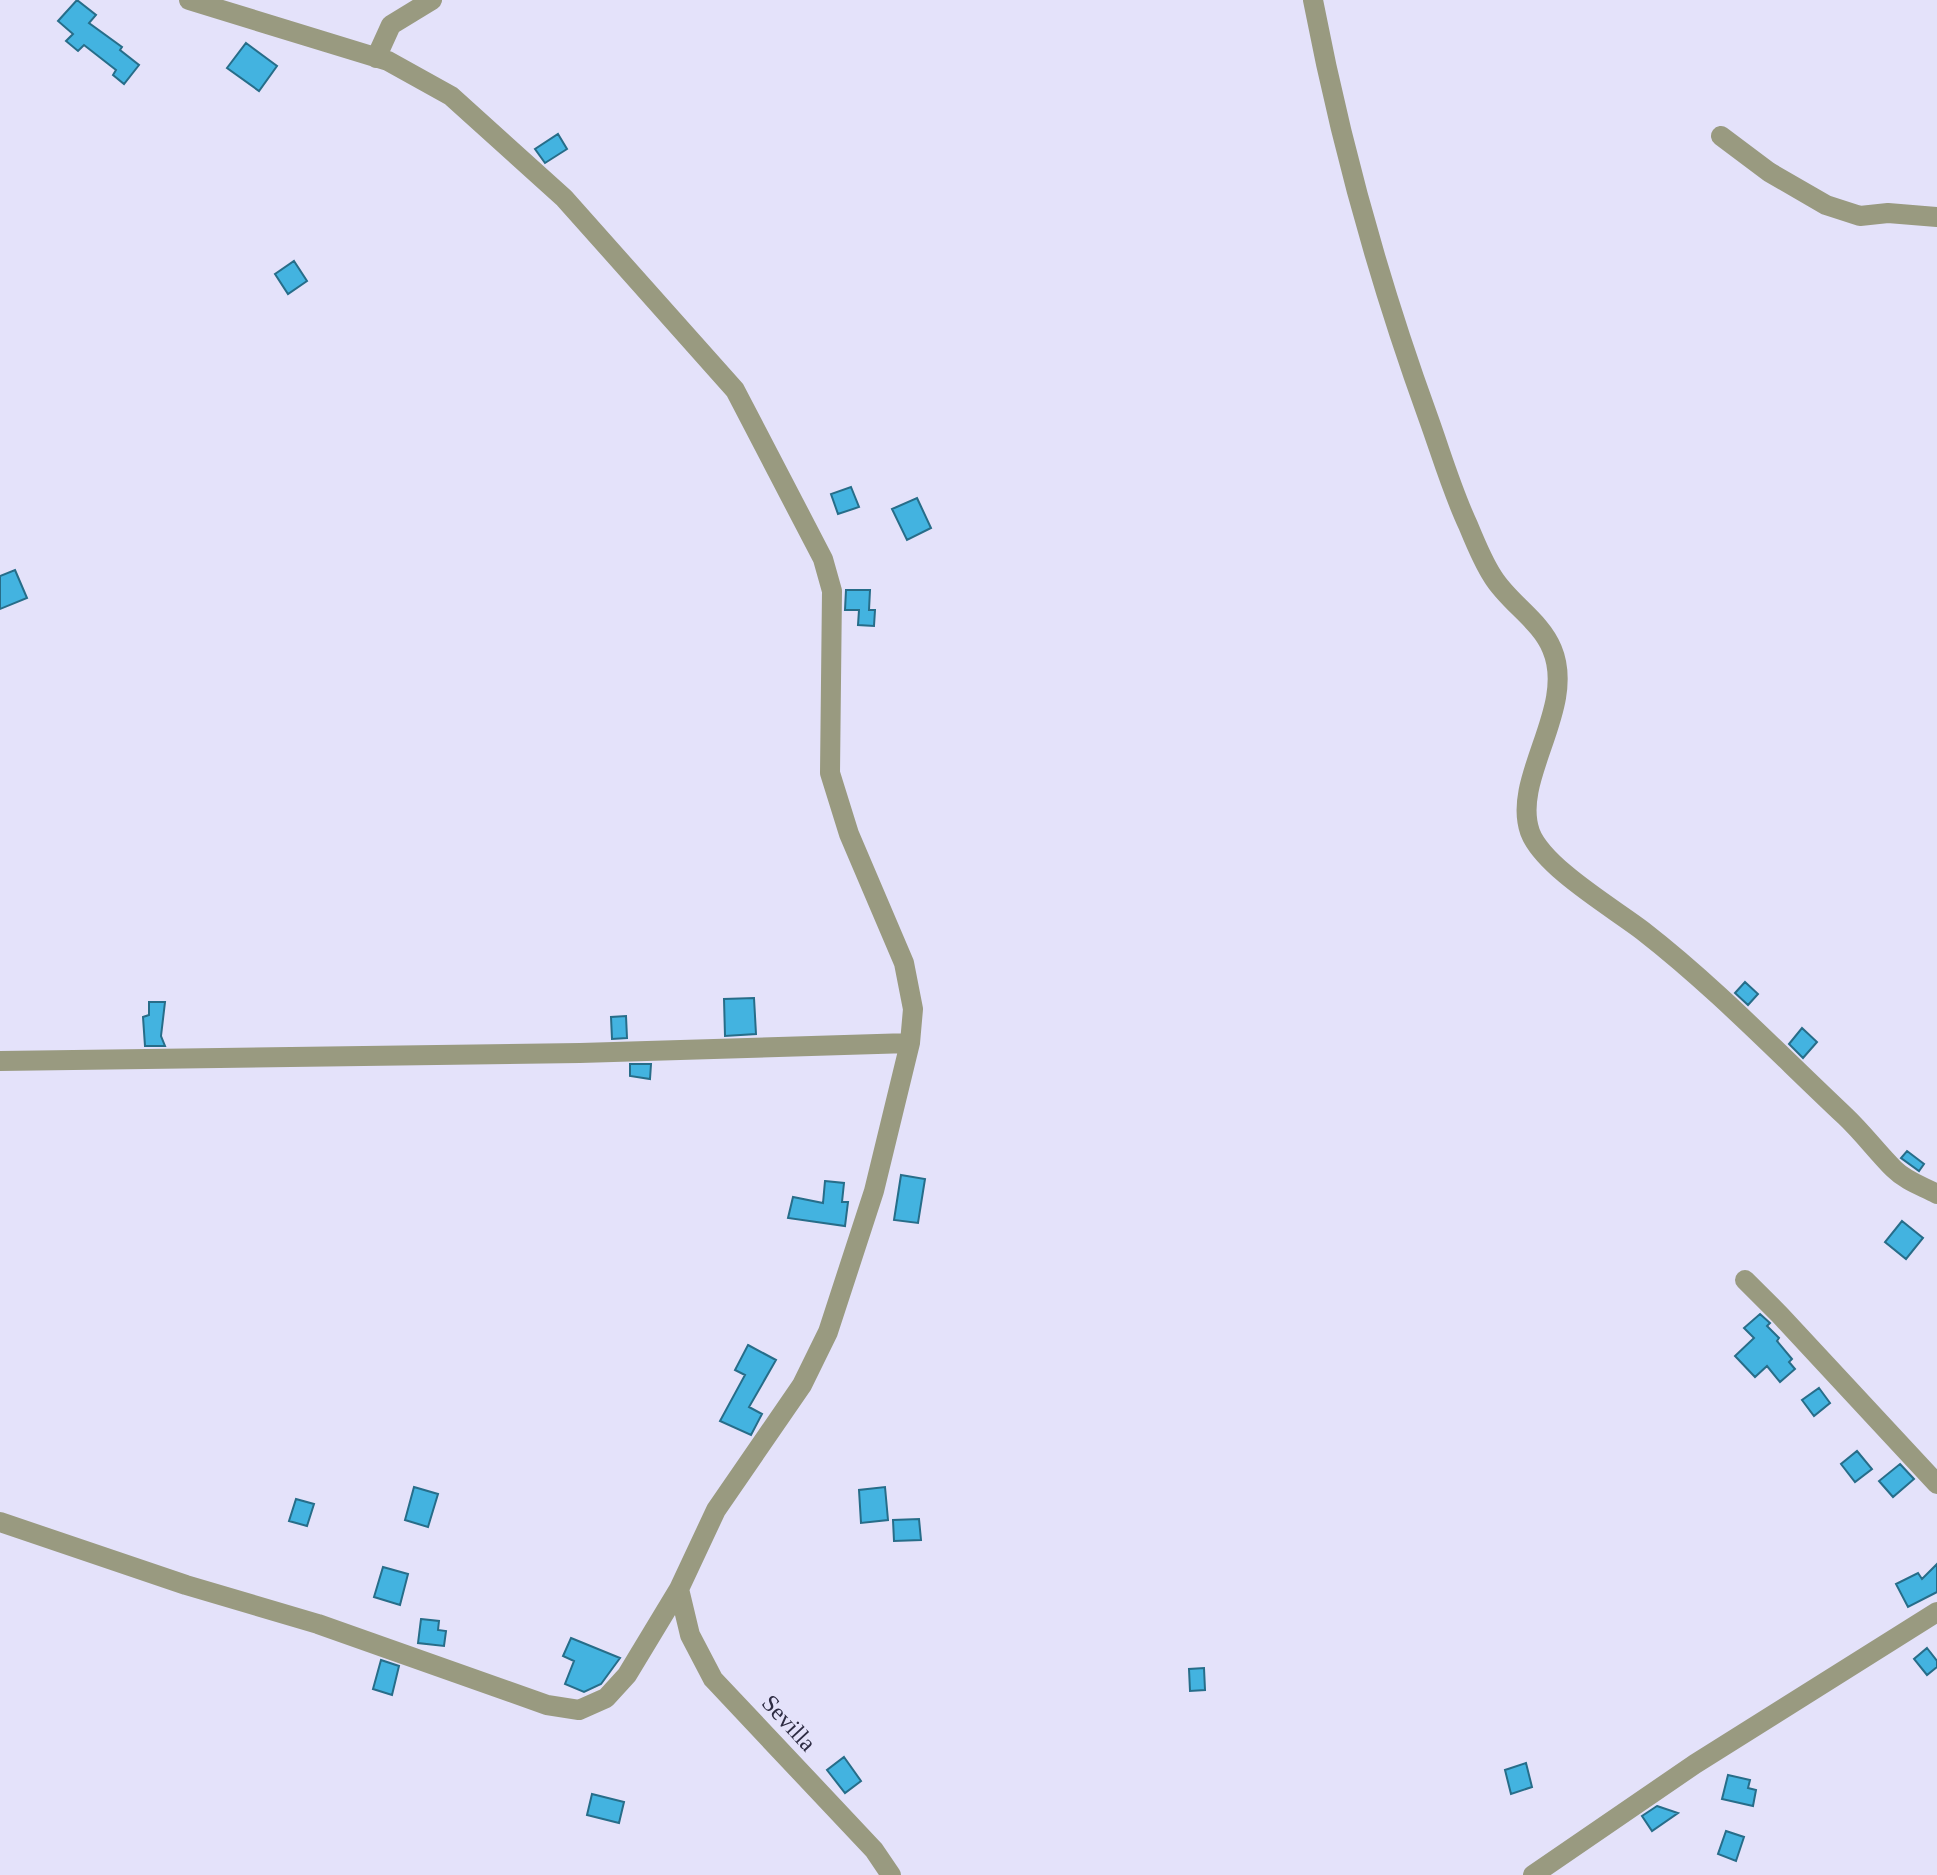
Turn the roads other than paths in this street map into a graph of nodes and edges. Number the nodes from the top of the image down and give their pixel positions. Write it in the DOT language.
graph roads {
  1 [pos="189,0"];
  2 [pos="432,0"];
  3 [pos="1313,0"];
  4 [pos="376,58"];
  5 [pos="1721,136"];
  6 [pos="1937,217"];
  7 [pos="910,1043"];
  8 [pos="0,1061"];
  9 [pos="1937,1194"];
  10 [pos="1745,1280"];
  11 [pos="1937,1484"];
  12 [pos="0,1522"];
  13 [pos="679,1589"];
  14 [pos="1937,1612"];
  15 [pos="891,1875"];
  16 [pos="1533,1875"];
  1 -- 4 [label="street"];
  2 -- 4 [label="street"];
  3 -- 9 [label="street"];
  4 -- 7 [label="street"];
  5 -- 6 [label="street"];
  7 -- 8 [label="street"];
  7 -- 13 [label="street"];
  10 -- 11 [label="street"];
  12 -- 13 [label="street"];
  13 -- 15 [label="street, Sevilla"];
  14 -- 16 [label="street"];
}
